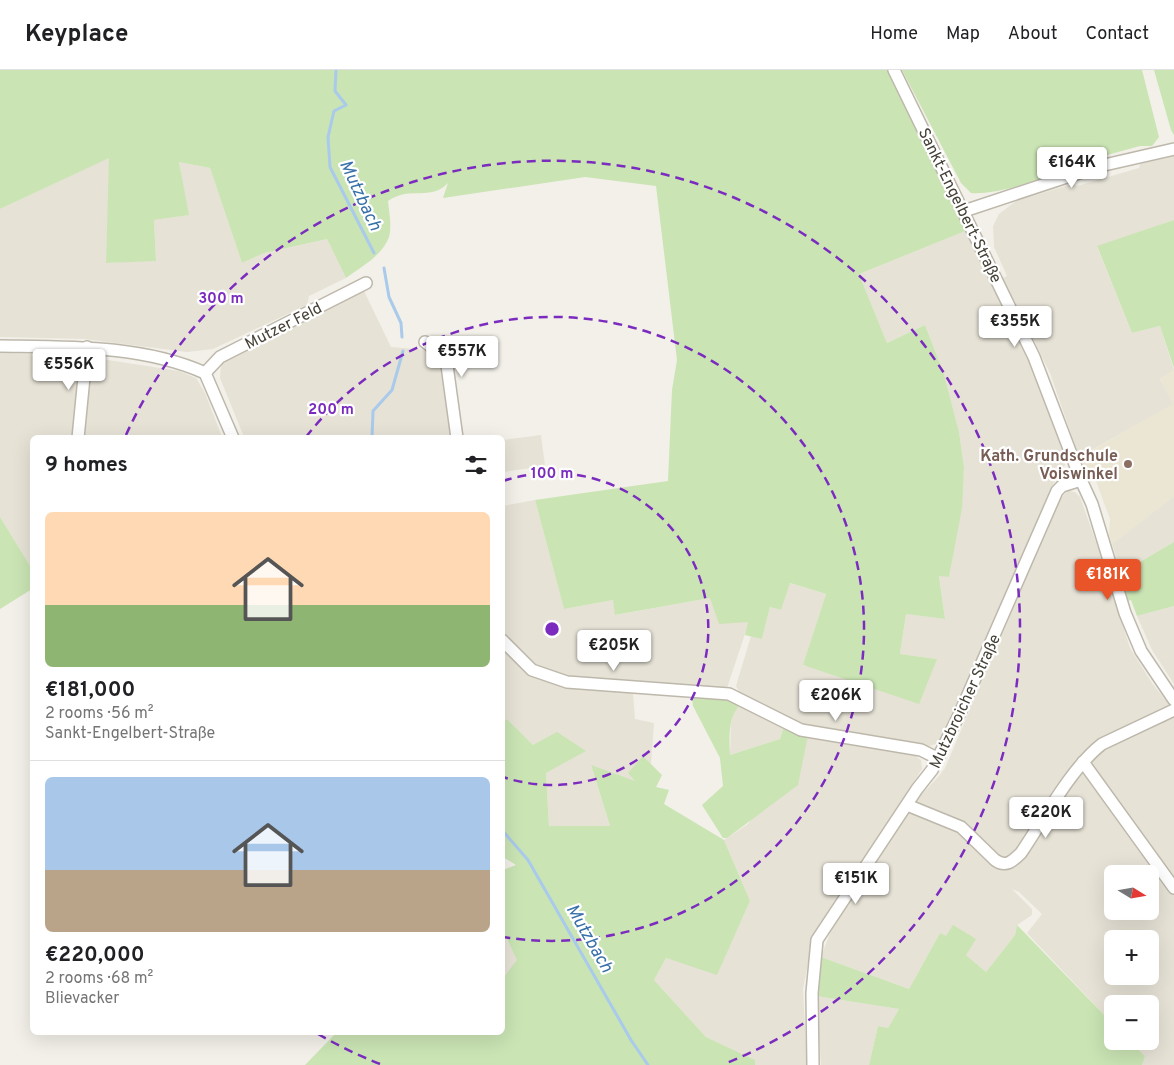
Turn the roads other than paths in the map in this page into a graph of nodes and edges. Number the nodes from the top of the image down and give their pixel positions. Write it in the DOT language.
graph roads {
  1 [pos="894,70"];
  2 [pos="1174,149"];
  3 [pos="964,211"];
  4 [pos="366,283"];
  5 [pos="425,342"];
  6 [pos="0,346"];
  7 [pos="87,348"];
  8 [pos="205,373"];
  9 [pos="78,435"];
  10 [pos="231,435"];
  11 [pos="457,435"];
  12 [pos="1080,480"];
  13 [pos="505,643"];
  14 [pos="1174,700"];
  15 [pos="1174,710"];
  16 [pos="937,758"];
  17 [pos="1083,762"];
  18 [pos="907,806"];
  19 [pos="1174,888"];
  20 [pos="812,1065"];
  1 -- 3 [label="street, Sankt-Engelbert-Straße"];
  2 -- 3 [label="street"];
  3 -- 12 [label="street, Sankt-Engelbert-Straße"];
  4 -- 8 [label="street, Mutzer Feld"];
  5 -- 11 [label="street"];
  6 -- 7 [label="street"];
  7 -- 8 [label="street"];
  7 -- 9 [label="street"];
  8 -- 10 [label="street"];
  12 -- 14 [label="street, Sankt-Engelbert-Straße"];
  12 -- 16 [label="street, Mutzbroicher Straße"];
  13 -- 16 [label="street"];
  15 -- 17 [label="street"];
  16 -- 18 [label="street, Mutzbroicher Straße"];
  17 -- 18 [label="street"];
  17 -- 19 [label="street"];
  18 -- 20 [label="street, Mutzbroicher Straße"];
}
